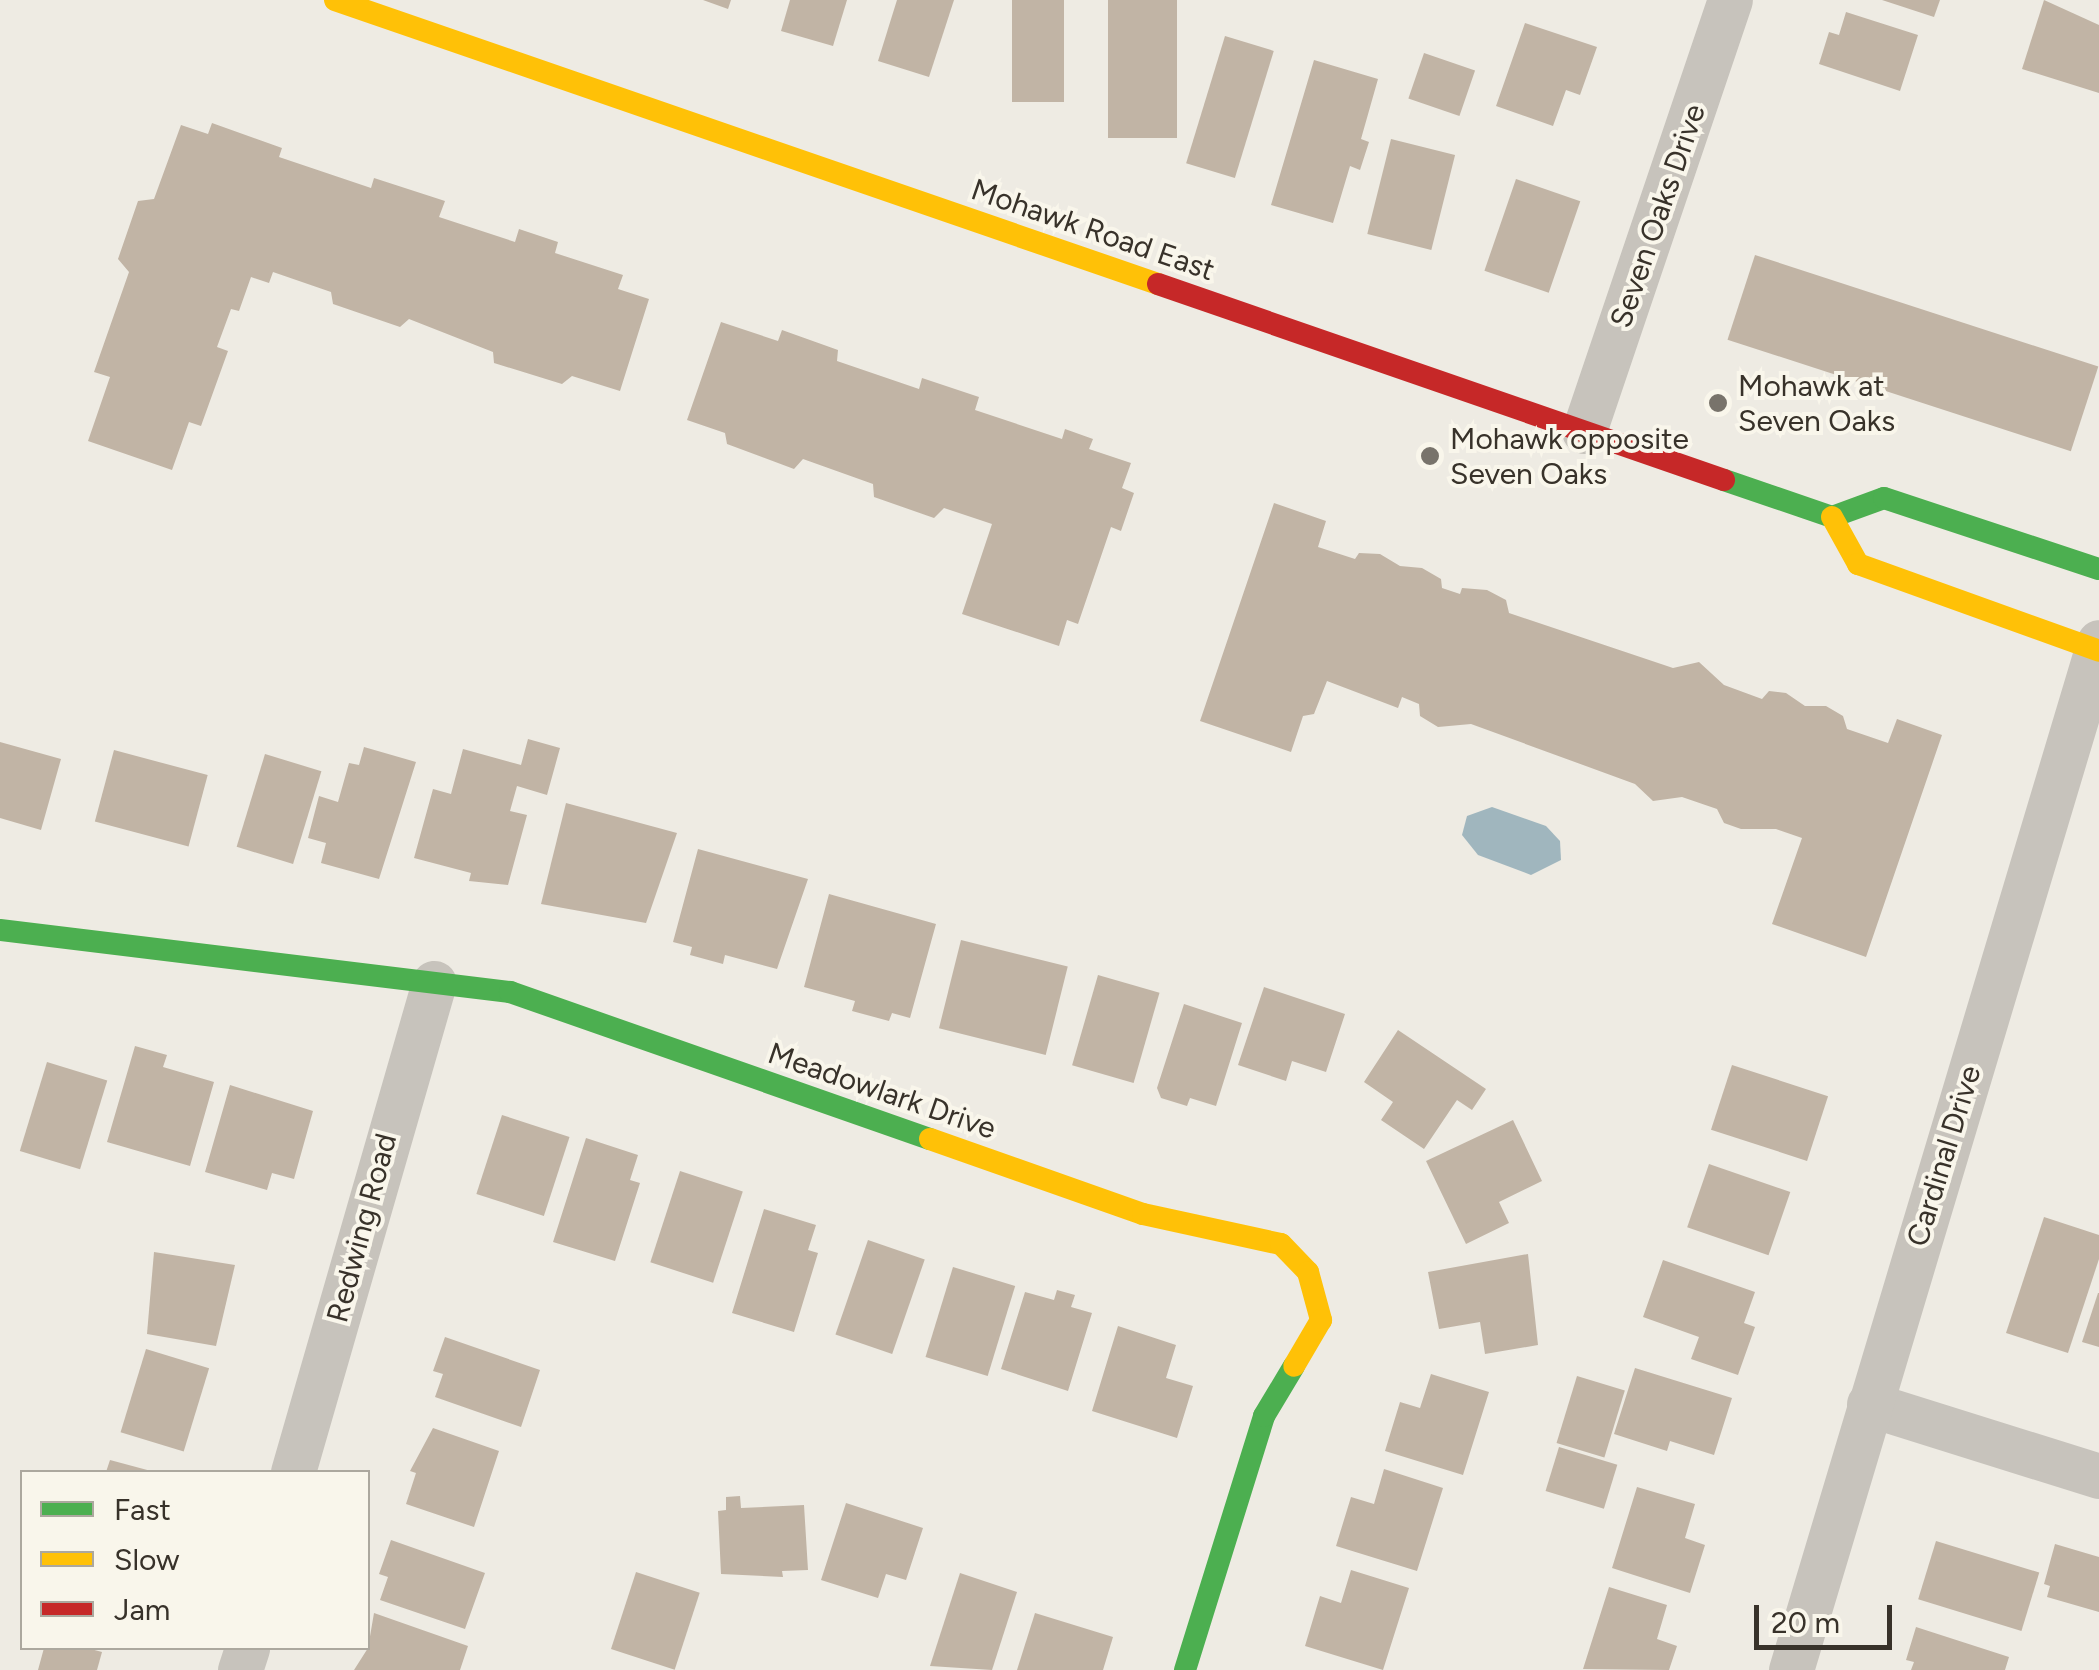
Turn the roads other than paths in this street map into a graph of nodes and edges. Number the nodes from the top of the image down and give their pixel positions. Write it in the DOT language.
graph roads {
  1 [pos="335,0"];
  2 [pos="1730,0"];
  3 [pos="1584,431"];
  4 [pos="1832,517"];
  5 [pos="2099,569"];
  6 [pos="2098,647"];
  7 [pos="0,930"];
  8 [pos="434,984"];
  9 [pos="1869,1404"];
  10 [pos="294,1470"];
  11 [pos="2099,1476"];
  12 [pos="1185,1670"];
  13 [pos="1791,1670"];
  1 -- 3 [label="main road, Mohawk Road East"];
  2 -- 3 [label="street, Seven Oaks Drive"];
  3 -- 4 [label="main road, Mohawk Road East"];
  4 -- 5 [label="main road"];
  4 -- 6 [label="main road"];
  6 -- 9 [label="street, Cardinal Drive"];
  7 -- 8 [label="main road, Meadowlark Drive"];
  8 -- 10 [label="street, Redwing Road"];
  8 -- 12 [label="main road, Meadowlark Drive"];
  9 -- 11 [label="street"];
  9 -- 13 [label="street, Cardinal Drive"];
}
